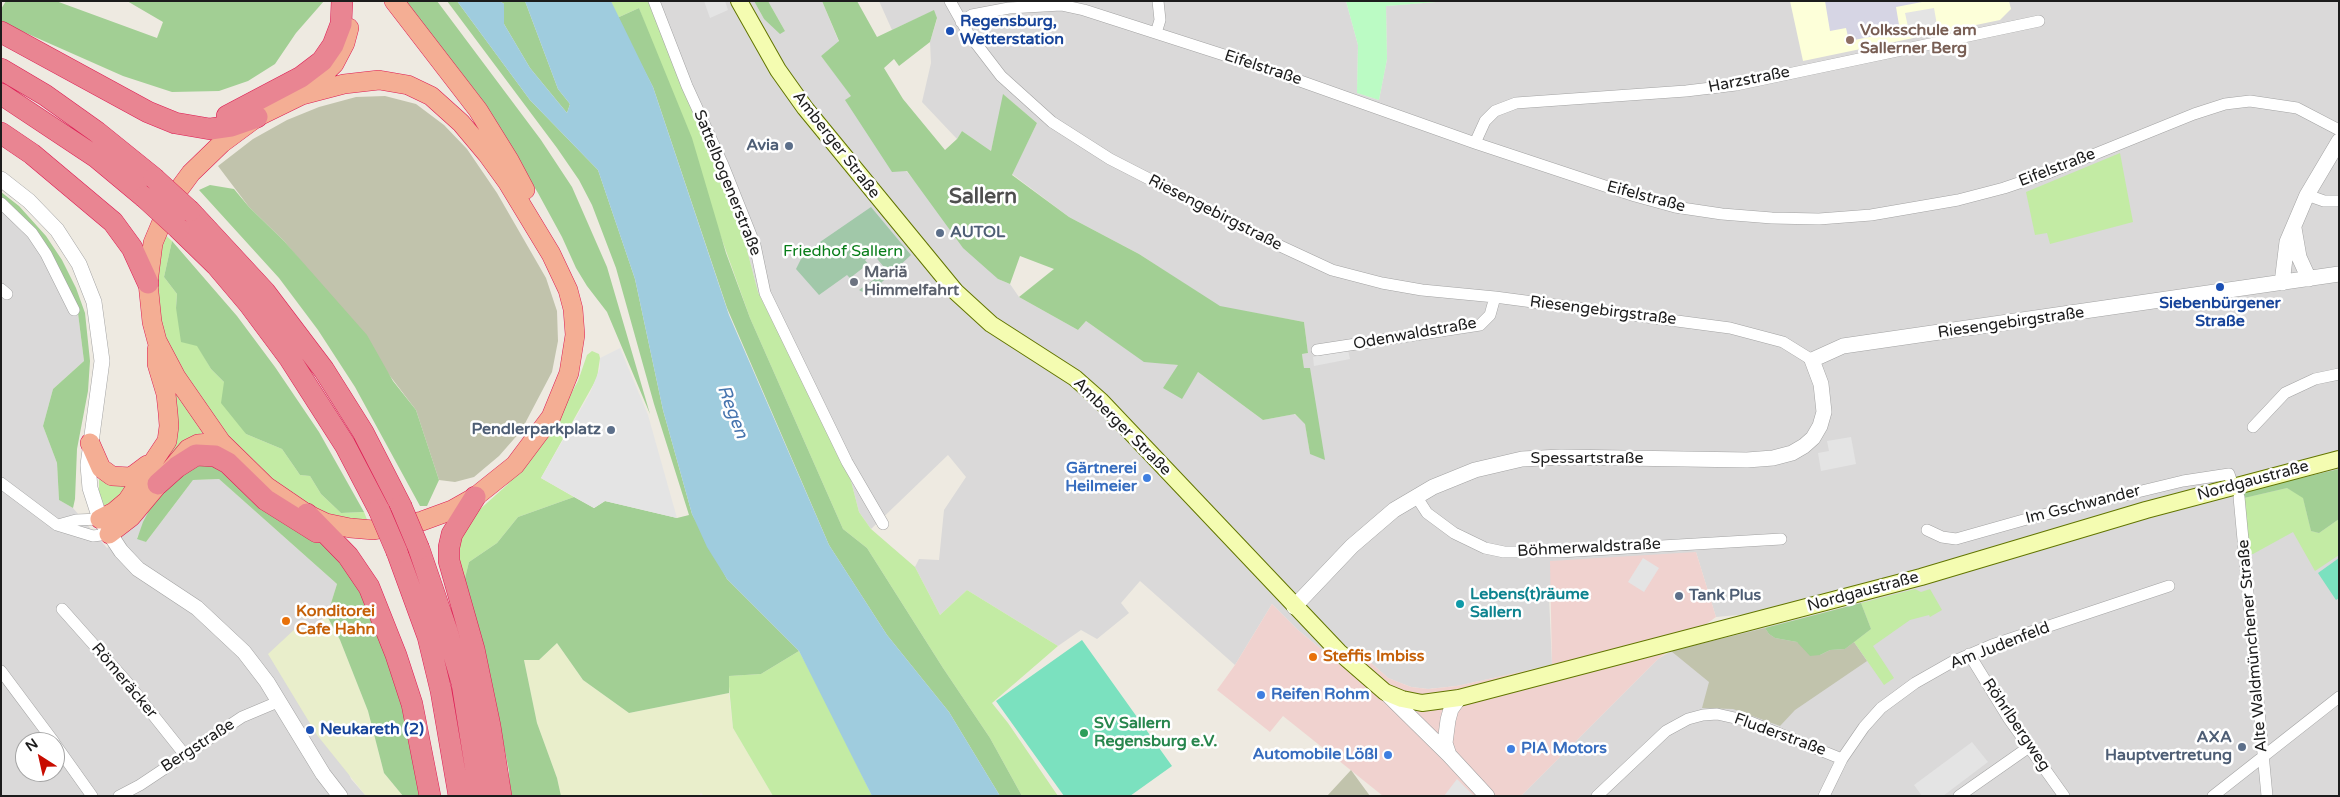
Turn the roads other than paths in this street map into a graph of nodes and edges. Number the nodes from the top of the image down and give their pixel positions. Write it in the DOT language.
graph roads {
  1 [pos="342,1"];
  2 [pos="350,1"];
  3 [pos="394,1"];
  4 [pos="654,1"];
  5 [pos="739,1"];
  6 [pos="950,1"];
  7 [pos="1158,1"];
  8 [pos="2039,21"];
  9 [pos="960,22"];
  10 [pos="1,32"];
  11 [pos="1156,33"];
  12 [pos="1,69"];
  13 [pos="1,94"];
  14 [pos="302,95"];
  15 [pos="257,117"];
  16 [pos="174,123"];
  17 [pos="2339,130"];
  18 [pos="1,133"];
  19 [pos="2339,141"];
  20 [pos="1475,143"];
  21 [pos="1,179"];
  22 [pos="2307,195"];
  23 [pos="2339,201"];
  24 [pos="1,203"];
  25 [pos="2294,228"];
  26 [pos="551,254"];
  27 [pos="2339,274"];
  28 [pos="2309,279"];
  29 [pos="148,283"];
  30 [pos="2282,283"];
  31 [pos="1495,297"];
  32 [pos="74,310"];
  33 [pos="157,341"];
  34 [pos="1317,350"];
  35 [pos="1812,360"];
  36 [pos="2339,374"];
  37 [pos="2252,427"];
  38 [pos="222,442"];
  39 [pos="90,443"];
  40 [pos="161,452"];
  41 [pos="2339,459"];
  42 [pos="1,483"];
  43 [pos="158,484"];
  44 [pos="2236,491"];
  45 [pos="1416,496"];
  46 [pos="475,498"];
  47 [pos="307,514"];
  48 [pos="883,524"];
  49 [pos="57,525"];
  50 [pos="105,526"];
  51 [pos="1927,530"];
  52 [pos="1781,539"];
  53 [pos="332,541"];
  54 [pos="2170,586"];
  55 [pos="1294,607"];
  56 [pos="62,609"];
  57 [pos="1969,654"];
  58 [pos="1,671"];
  59 [pos="1385,692"];
  60 [pos="1459,698"];
  61 [pos="2339,698"];
  62 [pos="280,701"];
  63 [pos="46,732"];
  64 [pos="2029,747"];
  65 [pos="185,755"];
  66 [pos="1449,755"];
  67 [pos="2263,756"];
  68 [pos="65,758"];
  69 [pos="1842,759"];
  70 [pos="92,796"];
  71 [pos="119,796"];
  72 [pos="340,796"];
  73 [pos="430,796"];
  74 [pos="459,796"];
  75 [pos="480,796"];
  76 [pos="501,796"];
  77 [pos="1487,796"];
  78 [pos="1597,796"];
  79 [pos="1824,796"];
  80 [pos="1959,796"];
  81 [pos="2064,796"];
  82 [pos="2212,796"];
  83 [pos="2267,796"];
  1 -- 16 [label="highway"];
  2 -- 14 [label="highway"];
  3 -- 26 [label="highway"];
  4 -- 48 [label="street, Sattelbogenerstraße"];
  5 -- 55 [label="main road, Amberger Straße"];
  6 -- 9 [label="street, Riesengebirgstraße"];
  7 -- 11 [label="street"];
  8 -- 20 [label="street, Harzstraße"];
  9 -- 11 [label="street, Eifelstraße"];
  9 -- 31 [label="street, Riesengebirgstraße"];
  10 -- 16 [label="highway"];
  11 -- 20 [label="street, Eifelstraße"];
  12 -- 75 [label="highway, bridge"];
  13 -- 74 [label="highway, bridge"];
  14 -- 15 [label="highway"];
  14 -- 26 [label="highway"];
  15 -- 16 [label="highway"];
  15 -- 29 [label="highway"];
  17 -- 20 [label="street, Eifelstraße"];
  18 -- 29 [label="highway"];
  19 -- 22 [label="street"];
  21 -- 39 [label="street"];
  22 -- 23 [label="street"];
  22 -- 25 [label="street"];
  24 -- 32 [label="street"];
  25 -- 28 [label="street"];
  25 -- 30 [label="street"];
  26 -- 46 [label="highway"];
  27 -- 28 [label="street, Riesengebirgstraße"];
  28 -- 30 [label="street, Riesengebirgstraße"];
  29 -- 33 [label="highway"];
  30 -- 35 [label="street, Riesengebirgstraße"];
  31 -- 34 [label="street, Odenwaldstraße"];
  31 -- 35 [label="street, Riesengebirgstraße"];
  33 -- 38 [label="highway"];
  33 -- 40 [label="highway"];
  35 -- 45 [label="street, Spessartstraße"];
  36 -- 37 [label="street"];
  38 -- 43 [label="highway"];
  38 -- 47 [label="highway"];
  39 -- 40 [label="highway"];
  39 -- 50 [label="street"];
  40 -- 50 [label="highway"];
  41 -- 44 [label="main road, Nordgaustraße"];
  42 -- 49 [label="street"];
  43 -- 50 [label="highway"];
  43 -- 53 [label="highway"];
  44 -- 51 [label="street, Im Gschwander"];
  44 -- 60 [label="main road, Nordgaustraße"];
  44 -- 67 [label="street, Alte Waldmünchener Straße"];
  45 -- 52 [label="street, Böhmerwaldstraße"];
  45 -- 55 [label="street, Spessartstraße"];
  46 -- 47 [label="highway"];
  46 -- 76 [label="highway"];
  47 -- 53 [label="highway"];
  49 -- 50 [label="street"];
  49 -- 50 [label="street"];
  50 -- 62 [label="street"];
  53 -- 73 [label="highway"];
  54 -- 57 [label="street, Am Judenfeld"];
  55 -- 59 [label="main road, Amberger Straße"];
  56 -- 65 [label="street, Römeräcker"];
  57 -- 64 [label="street, Röhrlbergweg"];
  57 -- 69 [label="street, Am Judenfeld"];
  58 -- 63 [label="street"];
  59 -- 60 [label="main road, Nordgaustraße"];
  59 -- 66 [label="street, Amberger Straße"];
  60 -- 66 [label="street"];
  61 -- 67 [label="street"];
  62 -- 65 [label="street, Bergstraße"];
  62 -- 72 [label="street"];
  64 -- 80 [label="street"];
  64 -- 81 [label="street, Röhrlbergweg"];
  65 -- 71 [label="street, Bergstraße"];
  66 -- 77 [label="street, Amberger Straße"];
  67 -- 82 [label="street"];
  67 -- 83 [label="street, Alte Waldmünchener Straße"];
  68 -- 70 [label="street"];
  69 -- 78 [label="street, Fluderstraße"];
  69 -- 79 [label="street, Am Judenfeld"];
}
